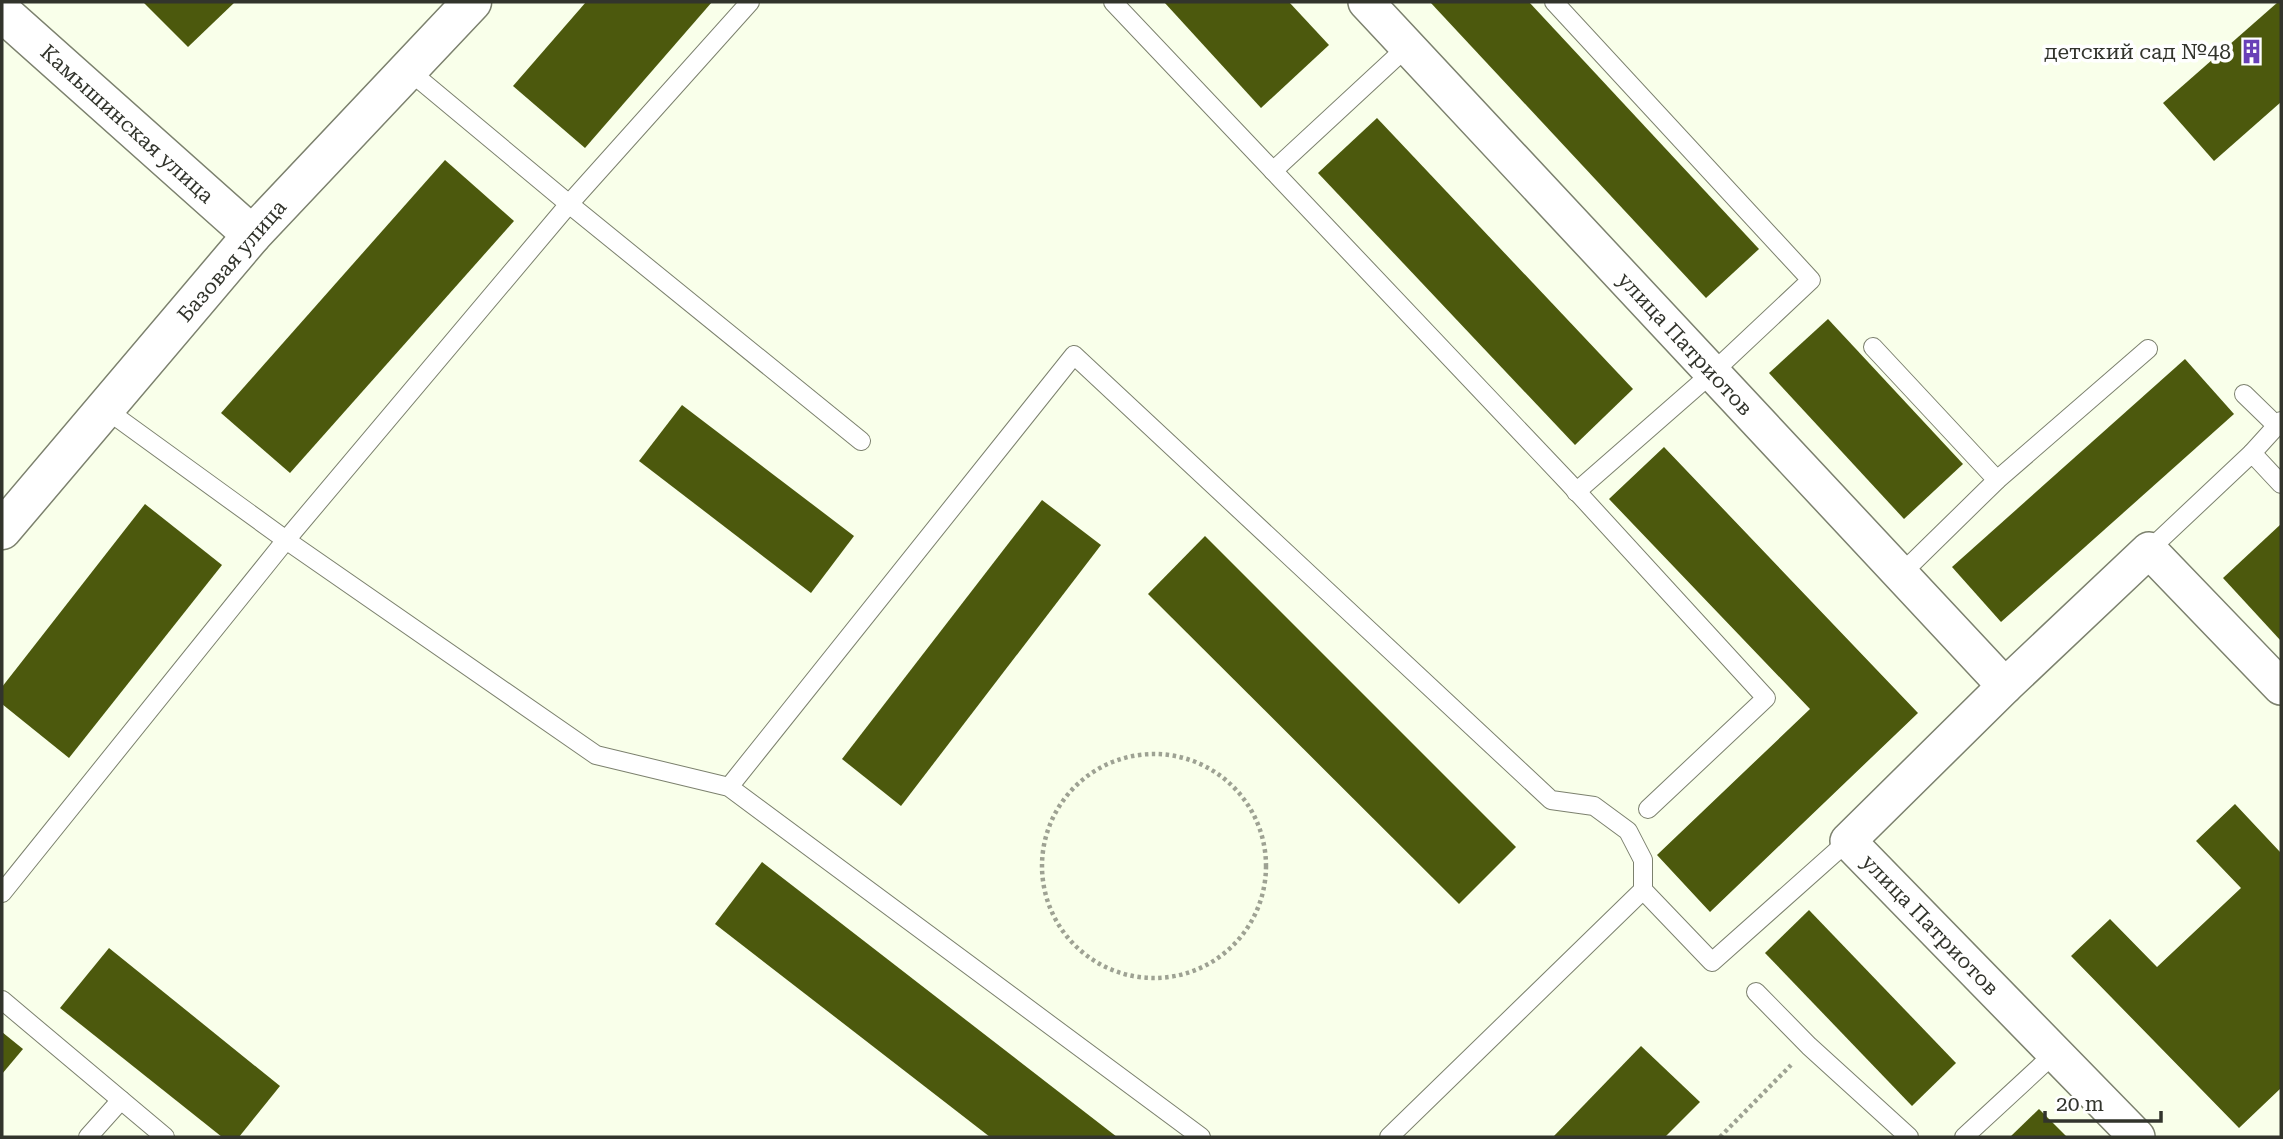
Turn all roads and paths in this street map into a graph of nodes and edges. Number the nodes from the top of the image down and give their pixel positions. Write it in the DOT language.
graph roads {
  1 [pos="472,2"];
  2 [pos="750,2"];
  3 [pos="1113,2"];
  4 [pos="1366,2"];
  5 [pos="1554,2"];
  6 [pos="2,12"];
  7 [pos="1408,46"];
  8 [pos="407,69"];
  9 [pos="1273,171"];
  10 [pos="569,204"];
  11 [pos="253,235"];
  12 [pos="1873,347"];
  13 [pos="2148,349"];
  14 [pos="1712,373"];
  15 [pos="2244,394"];
  16 [pos="104,408"];
  17 [pos="2279,423"];
  18 [pos="861,441"];
  19 [pos="2252,453"];
  20 [pos="1997,480"];
  21 [pos="2281,484"];
  22 [pos="1576,492"];
  23 [pos="2,530"];
  24 [pos="286,540"];
  25 [pos="2149,551"];
  26 [pos="1900,575"];
  27 [pos="2005,686"];
  28 [pos="2281,687"];
  29 [pos="729,787"];
  30 [pos="1648,809"];
  31 [pos="1848,841"];
  32 [pos="1643,890"];
  33 [pos="2,893"];
  34 [pos="1164,979"];
  35 [pos="1756,992"];
  36 [pos="2,1000"];
  37 [pos="1809,1046"];
  38 [pos="2055,1053"];
  39 [pos="121,1100"];
  40 [pos="88,1137"];
  41 [pos="165,1137"];
  42 [pos="1201,1137"];
  43 [pos="1389,1137"];
  44 [pos="1720,1137"];
  45 [pos="1909,1137"];
  46 [pos="1964,1137"];
  47 [pos="2137,1137"];
  1 -- 8 [label="main road, Базовая улица"];
  2 -- 10 [label="lane"];
  3 -- 9 [label="lane"];
  4 -- 7 [label="street, улица Патриотов"];
  5 -- 14 [label="lane"];
  6 -- 11 [label="main road, Камышинская улица"];
  7 -- 9 [label="lane"];
  7 -- 14 [label="street, улица Патриотов"];
  8 -- 10 [label="lane"];
  8 -- 11 [label="main road, Базовая улица"];
  9 -- 22 [label="lane"];
  10 -- 18 [label="lane"];
  10 -- 24 [label="lane"];
  11 -- 16 [label="main road, Базовая улица"];
  12 -- 20 [label="lane"];
  13 -- 20 [label="lane"];
  14 -- 22 [label="lane"];
  14 -- 26 [label="street, улица Патриотов"];
  15 -- 17 [label="lane"];
  16 -- 23 [label="main road, Базовая улица"];
  16 -- 24 [label="lane"];
  17 -- 19 [label="lane"];
  19 -- 21 [label="lane"];
  19 -- 25 [label="lane"];
  20 -- 26 [label="lane"];
  22 -- 30 [label="lane"];
  24 -- 29 [label="lane"];
  24 -- 33 [label="lane"];
  25 -- 27 [label="street, улица Патриотов"];
  25 -- 28 [label="street"];
  26 -- 27 [label="street, улица Патриотов"];
  27 -- 31 [label="street, улица Патриотов"];
  29 -- 32 [label="lane"];
  29 -- 42 [label="lane"];
  31 -- 32 [label="lane"];
  31 -- 38 [label="street, улица Патриотов"];
  32 -- 43 [label="lane"];
  34 -- 34 [label="path"];
  35 -- 37 [label="lane"];
  36 -- 39 [label="lane"];
  37 -- 44 [label="path"];
  37 -- 45 [label="lane"];
  38 -- 46 [label="lane"];
  38 -- 47 [label="street, улица Патриотов"];
  39 -- 40 [label="lane"];
  39 -- 41 [label="lane"];
}
